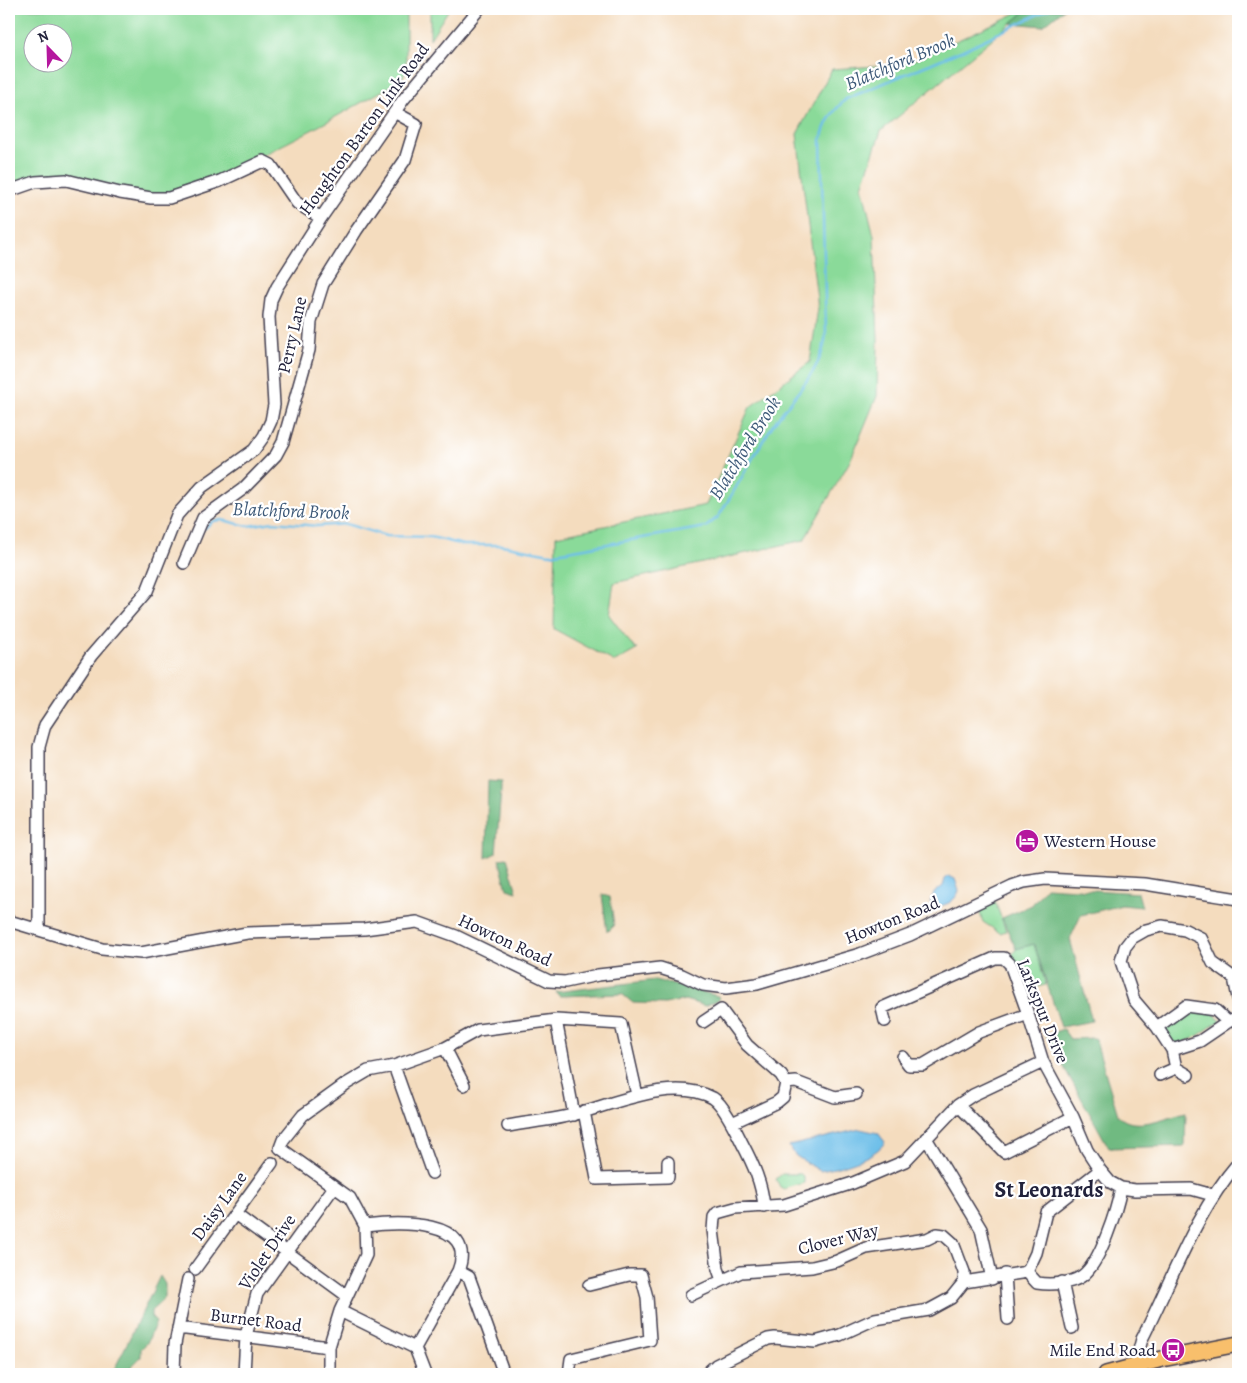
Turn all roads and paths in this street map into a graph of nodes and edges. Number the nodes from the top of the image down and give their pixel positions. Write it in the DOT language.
graph roads {
  1 [pos="479,9"];
  2 [pos="396,113"];
  3 [pos="9,191"];
  4 [pos="320,218"];
  5 [pos="184,563"];
  6 [pos="1238,900"];
  7 [pos="9,922"];
  8 [pos="40,930"];
  9 [pos="1236,978"];
  10 [pos="1238,998"];
  11 [pos="1238,1005"];
  12 [pos="1028,1014"];
  13 [pos="1235,1019"];
  14 [pos="556,1020"];
  15 [pos="885,1020"];
  16 [pos="703,1022"];
  17 [pos="1158,1027"];
  18 [pos="445,1048"];
  19 [pos="1172,1050"];
  20 [pos="903,1057"];
  21 [pos="1042,1062"];
  22 [pos="394,1066"];
  23 [pos="1176,1068"];
  24 [pos="1160,1075"];
  25 [pos="1188,1076"];
  26 [pos="786,1083"];
  27 [pos="464,1085"];
  28 [pos="856,1094"];
  29 [pos="637,1095"];
  30 [pos="958,1105"];
  31 [pos="579,1113"];
  32 [pos="1072,1117"];
  33 [pos="732,1123"];
  34 [pos="508,1126"];
  35 [pos="926,1138"];
  36 [pos="668,1162"];
  37 [pos="272,1163"];
  38 [pos="1238,1163"];
  39 [pos="1100,1170"];
  40 [pos="432,1173"];
  41 [pos="334,1186"];
  42 [pos="1121,1188"];
  43 [pos="1209,1194"];
  44 [pos="764,1207"];
  45 [pos="235,1214"];
  46 [pos="365,1226"];
  47 [pos="286,1253"];
  48 [pos="194,1269"];
  49 [pos="458,1271"];
  50 [pos="1026,1272"];
  51 [pos="1005,1274"];
  52 [pos="188,1279"];
  53 [pos="992,1279"];
  54 [pos="722,1280"];
  55 [pos="964,1282"];
  56 [pos="1062,1282"];
  57 [pos="589,1285"];
  58 [pos="346,1295"];
  59 [pos="691,1295"];
  60 [pos="340,1311"];
  61 [pos="1008,1319"];
  62 [pos="178,1328"];
  63 [pos="1072,1328"];
  64 [pos="246,1336"];
  65 [pos="1238,1344"];
  66 [pos="329,1348"];
  67 [pos="415,1348"];
  68 [pos="1140,1365"];
  69 [pos="174,1374"];
  70 [pos="244,1374"];
  71 [pos="329,1374"];
  72 [pos="425,1374"];
  73 [pos="504,1374"];
  74 [pos="569,1374"];
  75 [pos="706,1374"];
  76 [pos="1106,1374"];
  1 -- 2 [label="street, Houghton Barton Link Road"];
  2 -- 4 [label="street, Houghton Barton Link Road"];
  2 -- 5 [label="street, Perry Lane"];
  3 -- 4 [label="street"];
  4 -- 8 [label="street, Houghton Barton Link Road"];
  6 -- 8 [label="street, Howton Road"];
  7 -- 8 [label="street, Howton Road"];
  9 -- 10 [label="street"];
  9 -- 17 [label="street"];
  11 -- 13 [label="street"];
  12 -- 15 [label="street, Larkspur Drive"];
  12 -- 20 [label="street"];
  12 -- 21 [label="street, Larkspur Drive"];
  13 -- 17 [label="street"];
  13 -- 19 [label="street"];
  14 -- 18 [label="street"];
  14 -- 29 [label="street"];
  14 -- 31 [label="street"];
  16 -- 26 [label="street"];
  17 -- 19 [label="street"];
  18 -- 22 [label="street"];
  18 -- 27 [label="street"];
  19 -- 23 [label="street"];
  21 -- 30 [label="street"];
  21 -- 32 [label="street, Larkspur Drive"];
  22 -- 40 [label="street"];
  22 -- 41 [label="street"];
  23 -- 24 [label="street"];
  23 -- 25 [label="street"];
  26 -- 28 [label="street"];
  26 -- 33 [label="street"];
  29 -- 31 [label="street"];
  29 -- 33 [label="street"];
  30 -- 32 [label="street"];
  30 -- 35 [label="street"];
  31 -- 34 [label="street"];
  31 -- 36 [label="street"];
  32 -- 39 [label="street, Larkspur Drive"];
  33 -- 44 [label="street"];
  35 -- 44 [label="street"];
  35 -- 53 [label="street"];
  37 -- 45 [label="street, Daisy Lane"];
  38 -- 68 [label="street"];
  39 -- 42 [label="street, Larkspur Drive"];
  39 -- 50 [label="street"];
  41 -- 46 [label="street"];
  41 -- 47 [label="street, Violet Drive"];
  42 -- 43 [label="street"];
  42 -- 56 [label="street"];
  44 -- 54 [label="street"];
  45 -- 47 [label="street"];
  45 -- 48 [label="street, Daisy Lane"];
  46 -- 49 [label="street"];
  46 -- 58 [label="street"];
  47 -- 58 [label="street"];
  47 -- 64 [label="street, Violet Drive"];
  49 -- 67 [label="street"];
  49 -- 73 [label="street"];
  50 -- 51 [label="street"];
  50 -- 56 [label="street"];
  51 -- 53 [label="street"];
  51 -- 61 [label="street"];
  52 -- 62 [label="street"];
  53 -- 55 [label="street"];
  54 -- 55 [label="street, Clover Way"];
  54 -- 59 [label="street, Clover Way"];
  55 -- 75 [label="street"];
  56 -- 63 [label="street"];
  57 -- 74 [label="street"];
  58 -- 60 [label="street"];
  60 -- 66 [label="street"];
  60 -- 67 [label="street"];
  62 -- 64 [label="street, Burnet Road"];
  62 -- 69 [label="street"];
  64 -- 66 [label="street, Burnet Road"];
  64 -- 70 [label="street, Violet Drive"];
  65 -- 68 [label="main road"];
  66 -- 71 [label="street"];
  67 -- 72 [label="street"];
  68 -- 76 [label="main road"];
}
